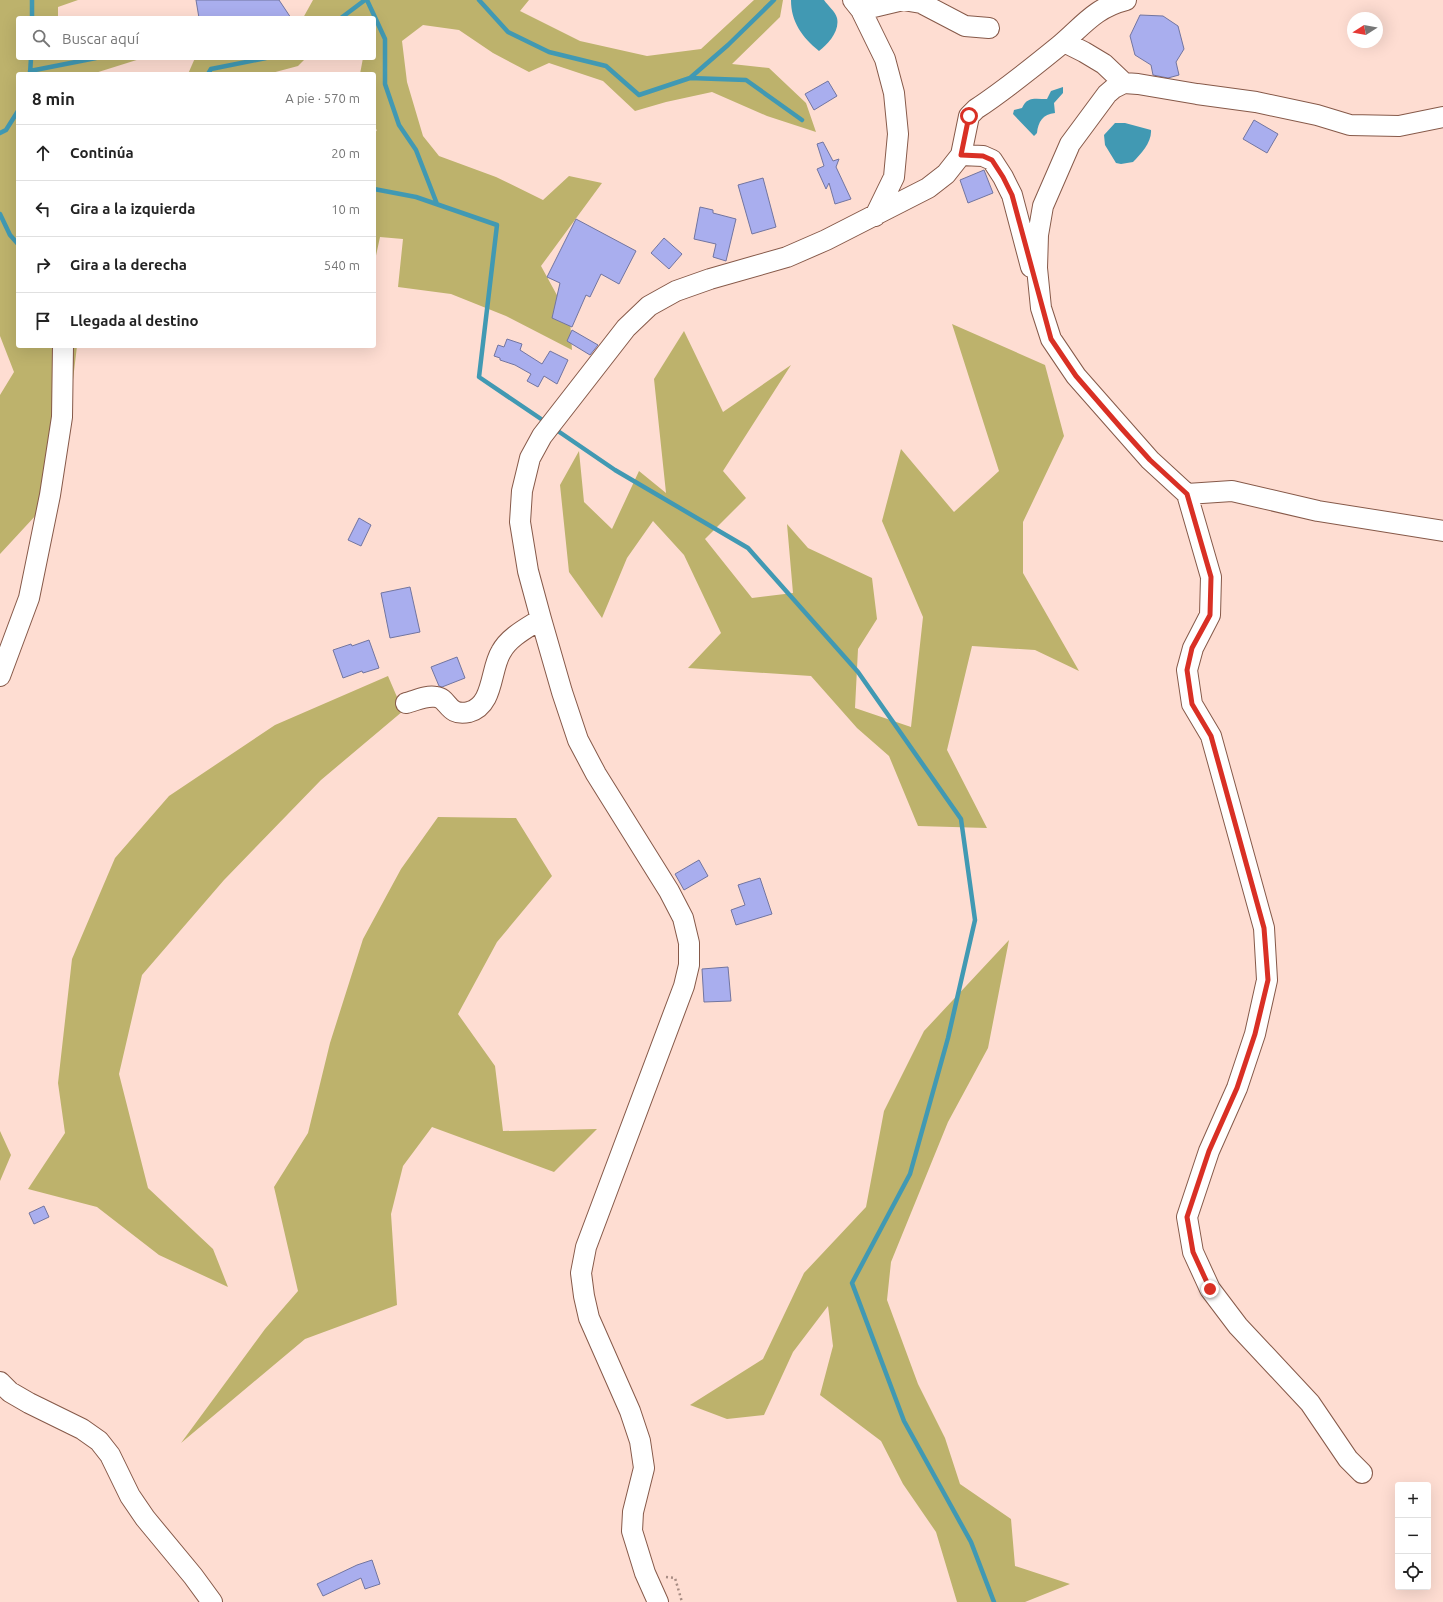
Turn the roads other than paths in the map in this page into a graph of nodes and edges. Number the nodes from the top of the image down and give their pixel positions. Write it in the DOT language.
graph roads {
  1 [pos="1126,0"];
  2 [pos="857,5"];
  3 [pos="989,28"];
  4 [pos="1064,42"];
  5 [pos="1124,83"];
  6 [pos="1443,117"];
  7 [pos="961,155"];
  8 [pos="875,216"];
  9 [pos="1041,308"];
  10 [pos="63,348"];
  11 [pos="1187,494"];
  12 [pos="1443,531"];
  13 [pos="541,619"];
  14 [pos="0,676"];
  15 [pos="406,703"];
  16 [pos="0,1382"];
  17 [pos="1362,1473"];
  18 [pos="212,1602"];
  19 [pos="658,1602"];
  1 -- 4 [label="street"];
  2 -- 3 [label="street"];
  2 -- 8 [label="street"];
  4 -- 5 [label="street"];
  4 -- 7 [label="street"];
  5 -- 6 [label="street"];
  5 -- 9 [label="street"];
  7 -- 8 [label="street"];
  7 -- 9 [label="street"];
  8 -- 13 [label="street"];
  9 -- 11 [label="street"];
  10 -- 14 [label="street"];
  11 -- 12 [label="street"];
  11 -- 17 [label="street"];
  13 -- 15 [label="street"];
  13 -- 19 [label="street"];
  16 -- 18 [label="street"];
}
